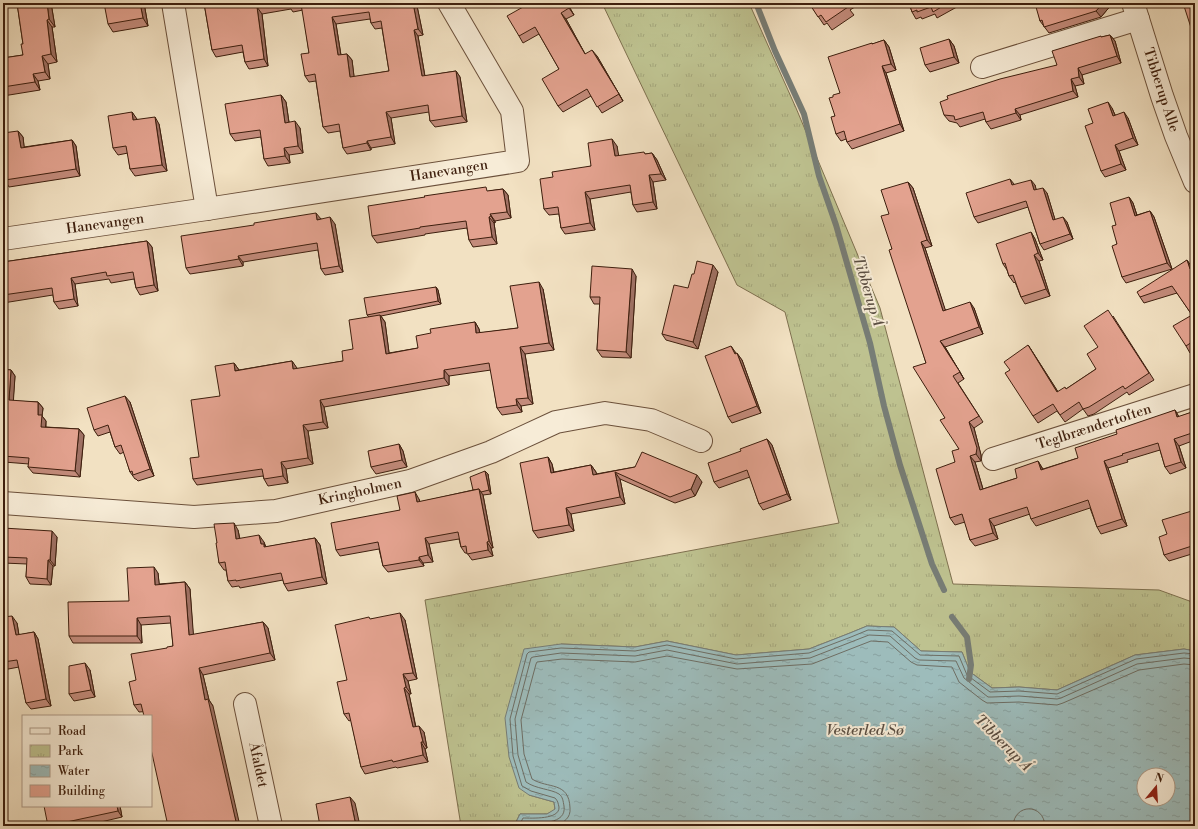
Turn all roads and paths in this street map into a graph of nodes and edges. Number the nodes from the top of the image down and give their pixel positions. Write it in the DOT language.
graph roads {
  1 [pos="173,3"];
  2 [pos="449,3"];
  3 [pos="1135,11"];
  4 [pos="982,67"];
  5 [pos="1195,182"];
  6 [pos="207,209"];
  7 [pos="3,239"];
  8 [pos="1195,395"];
  9 [pos="701,441"];
  10 [pos="993,458"];
  11 [pos="3,504"];
  12 [pos="245,704"];
  13 [pos="271,826"];
  1 -- 6 [label="street"];
  2 -- 6 [label="street, Hanevangen"];
  3 -- 4 [label="street, Tibberup Alle"];
  3 -- 5 [label="street, Tibberup Alle"];
  6 -- 7 [label="street, Hanevangen"];
  8 -- 10 [label="street, Teglbrændertoften"];
  9 -- 11 [label="street, Kringholmen"];
  12 -- 13 [label="street, Åfaldet"];
}
